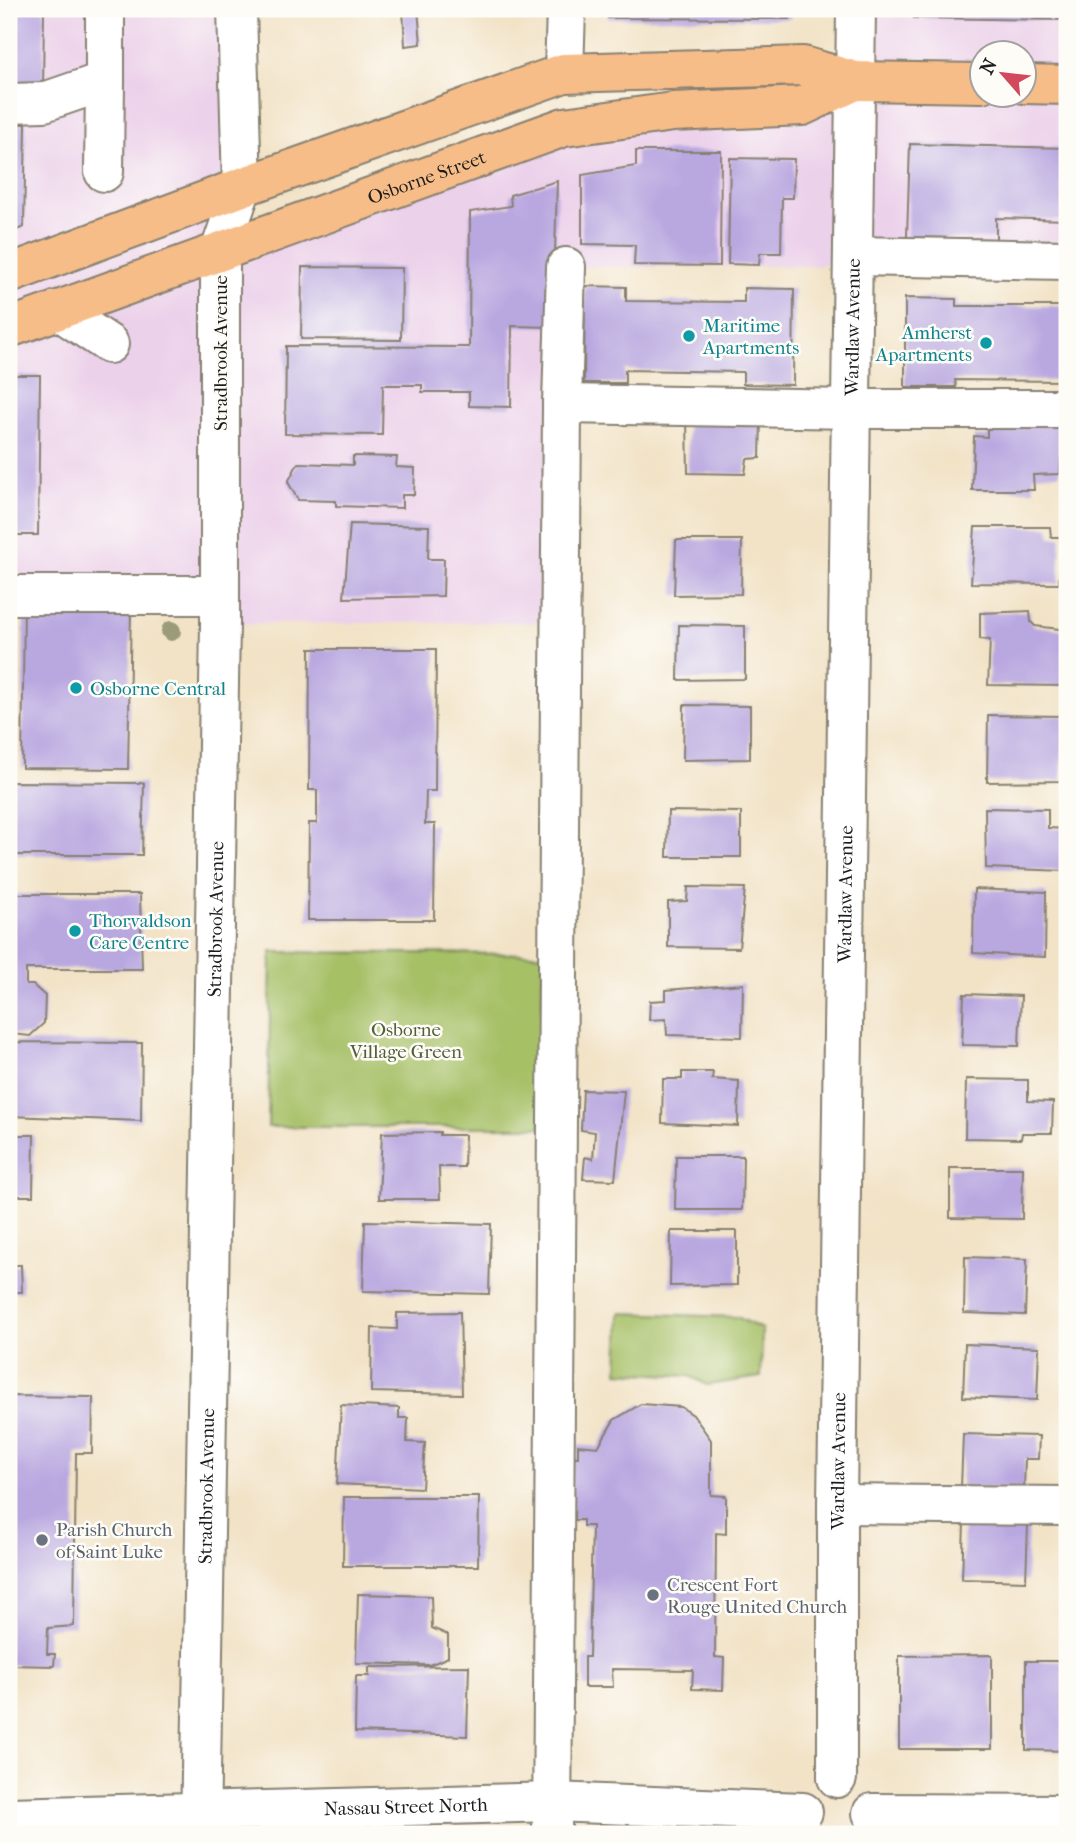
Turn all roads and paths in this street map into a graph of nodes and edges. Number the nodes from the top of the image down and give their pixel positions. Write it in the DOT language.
graph roads {
  1 [pos="105,9"];
  2 [pos="237,9"];
  3 [pos="566,9"];
  4 [pos="856,9"];
  5 [pos="565,73"];
  6 [pos="105,81"];
  7 [pos="855,81"];
  8 [pos="968,83"];
  9 [pos="1038,84"];
  10 [pos="1067,85"];
  11 [pos="505,94"];
  12 [pos="20,103"];
  13 [pos="519,143"];
  14 [pos="104,172"];
  15 [pos="242,187"];
  16 [pos="220,251"];
  17 [pos="853,256"];
  18 [pos="1067,260"];
  19 [pos="566,267"];
  20 [pos="9,274"];
  21 [pos="58,310"];
  22 [pos="9,328"];
  23 [pos="109,344"];
  24 [pos="562,404"];
  25 [pos="853,409"];
  26 [pos="1067,409"];
  27 [pos="9,595"];
  28 [pos="220,595"];
  29 [pos="837,1504"];
  30 [pos="1067,1506"];
  31 [pos="837,1778"];
  32 [pos="1067,1814"];
  33 [pos="9,1817"];
  34 [pos="553,1818"];
  35 [pos="200,1822"];
  36 [pos="806,1823"];
  37 [pos="869,1824"];
  1 -- 6 [label="street"];
  2 -- 15 [label="street, Stradbrook Avenue"];
  3 -- 5 [label="street"];
  4 -- 7 [label="street, Wardlaw Avenue"];
  5 -- 7 [label="main road, Osborne Street"];
  5 -- 11 [label="main road, Osborne Street"];
  6 -- 12 [label="street"];
  6 -- 14 [label="street"];
  7 -- 8 [label="main road, Osborne Street"];
  7 -- 13 [label="main road, Osborne Street"];
  7 -- 17 [label="street, Wardlaw Avenue"];
  9 -- 10 [label="main road"];
  11 -- 13 [label="main road"];
  11 -- 15 [label="main road, Osborne Street"];
  13 -- 16 [label="main road, Osborne Street"];
  15 -- 16 [label="street, Stradbrook Avenue"];
  15 -- 20 [label="main road, Osborne Street"];
  16 -- 21 [label="main road, Osborne Street"];
  16 -- 28 [label="street, Stradbrook Avenue"];
  17 -- 18 [label="street"];
  17 -- 25 [label="street, Wardlaw Avenue"];
  19 -- 24 [label="street"];
  21 -- 22 [label="main road, Osborne Street"];
  21 -- 23 [label="street"];
  24 -- 25 [label="street"];
  24 -- 34 [label="street"];
  25 -- 26 [label="street"];
  25 -- 29 [label="street, Wardlaw Avenue"];
  27 -- 28 [label="street"];
  28 -- 35 [label="street, Stradbrook Avenue"];
  29 -- 30 [label="street"];
  29 -- 31 [label="street, Wardlaw Avenue"];
  31 -- 36 [label="street"];
  31 -- 37 [label="street"];
  32 -- 37 [label="street"];
  33 -- 35 [label="street, Nassau Street North"];
  34 -- 35 [label="street, Nassau Street North"];
  34 -- 36 [label="street, Nassau Street North"];
}
